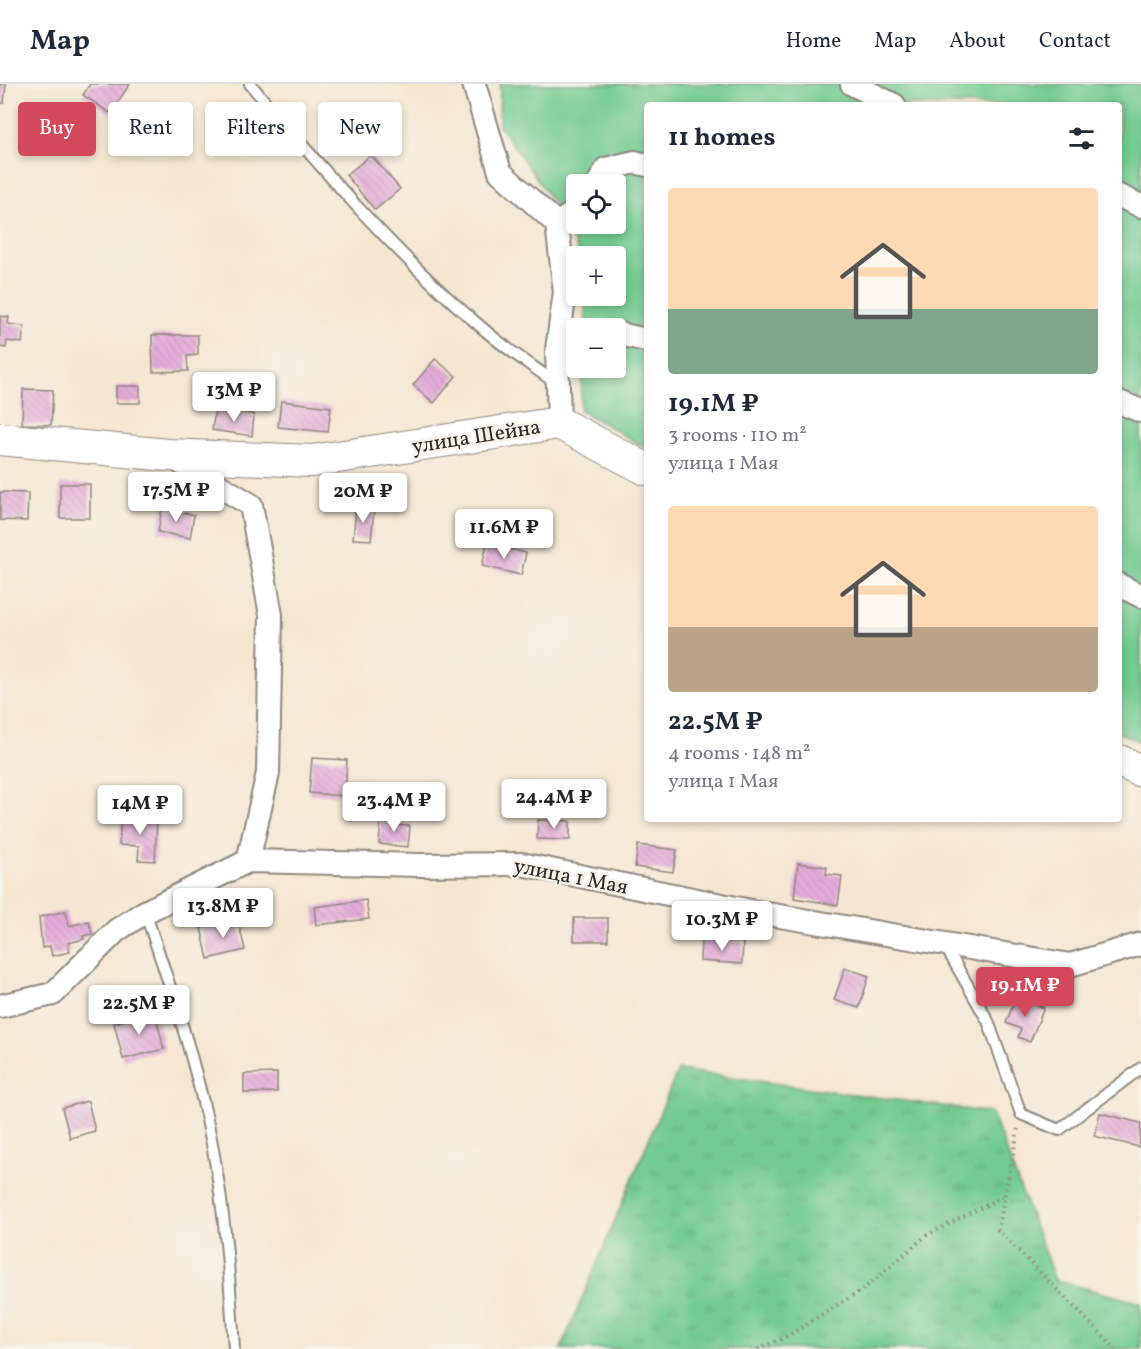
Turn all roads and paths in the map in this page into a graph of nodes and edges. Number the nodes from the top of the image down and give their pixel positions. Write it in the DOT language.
graph roads {
  1 [pos="250,84"];
  2 [pos="474,84"];
  3 [pos="852,84"];
  4 [pos="888,102"];
  5 [pos="644,164"];
  6 [pos="603,174"];
  7 [pos="1122,197"];
  8 [pos="1141,206"];
  9 [pos="566,218"];
  10 [pos="557,224"];
  11 [pos="626,335"];
  12 [pos="644,340"];
  13 [pos="566,347"];
  14 [pos="558,384"];
  15 [pos="1122,403"];
  16 [pos="1141,411"];
  17 [pos="559,423"];
  18 [pos="0,439"];
  19 [pos="168,455"];
  20 [pos="644,468"];
  21 [pos="1122,586"];
  22 [pos="1141,596"];
  23 [pos="1122,762"];
  24 [pos="1141,771"];
  25 [pos="248,861"];
  26 [pos="145,912"];
  27 [pos="944,943"];
  28 [pos="1141,944"];
  29 [pos="0,1006"];
  30 [pos="1141,1068"];
  31 [pos="1021,1114"];
  32 [pos="1004,1196"];
  33 [pos="234,1349"];
  34 [pos="758,1349"];
  35 [pos="1116,1349"];
  1 -- 14 [label="lane"];
  2 -- 10 [label="street"];
  3 -- 4 [label="street"];
  5 -- 6 [label="street"];
  7 -- 8 [label="street"];
  9 -- 10 [label="street"];
  10 -- 13 [label="street"];
  11 -- 12 [label="street"];
  13 -- 14 [label="street"];
  14 -- 17 [label="street"];
  15 -- 16 [label="street"];
  17 -- 19 [label="street, улица Шейна"];
  17 -- 20 [label="street"];
  18 -- 19 [label="street, улица Шейна"];
  19 -- 25 [label="street"];
  21 -- 22 [label="street"];
  23 -- 24 [label="street"];
  25 -- 26 [label="street, улица 1 Мая"];
  25 -- 27 [label="street, улица 1 Мая"];
  26 -- 29 [label="street, улица 1 Мая"];
  26 -- 33 [label="lane"];
  27 -- 28 [label="street, улица 1 Мая"];
  27 -- 31 [label="lane"];
  30 -- 31 [label="lane"];
  31 -- 32 [label="path"];
  32 -- 34 [label="path"];
  32 -- 35 [label="path"];
}
